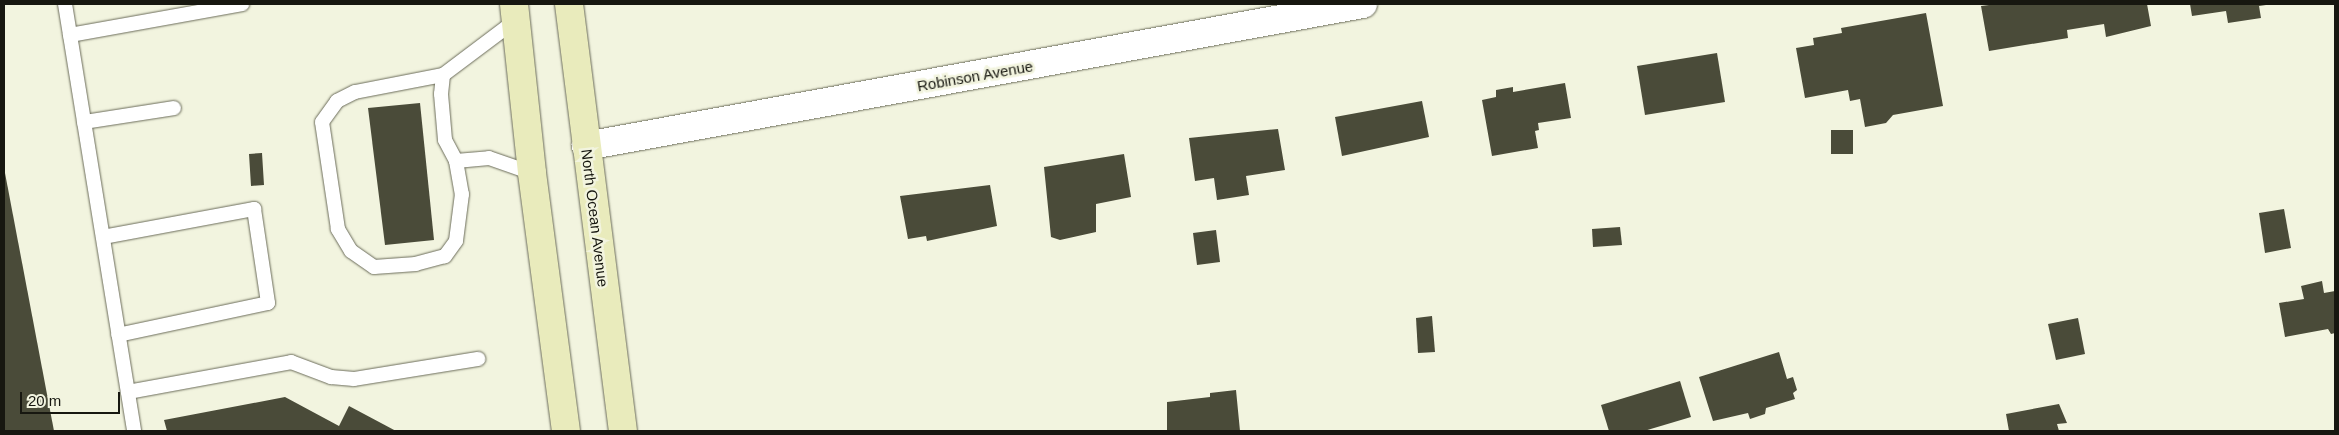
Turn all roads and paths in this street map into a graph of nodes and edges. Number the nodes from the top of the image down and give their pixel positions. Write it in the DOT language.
graph roads {
  1 [pos="65,4"];
  2 [pos="242,4"];
  3 [pos="569,4"];
  4 [pos="1363,4"];
  5 [pos="514,12"];
  6 [pos="70,35"];
  7 [pos="443,75"];
  8 [pos="174,108"];
  9 [pos="84,122"];
  10 [pos="586,146"];
  11 [pos="456,161"];
  12 [pos="532,173"];
  13 [pos="103,237"];
  14 [pos="607,315"];
  15 [pos="118,335"];
  16 [pos="478,359"];
  17 [pos="128,392"];
  18 [pos="134,431"];
  19 [pos="566,431"];
  20 [pos="623,431"];
  21 [pos="641,431"];
  1 -- 6 [label="lane"];
  2 -- 6 [label="lane"];
  3 -- 10 [label="main road, North Ocean Avenue"];
  4 -- 10 [label="street, Robinson Avenue"];
  5 -- 7 [label="lane"];
  5 -- 12 [label="main road"];
  6 -- 9 [label="lane"];
  7 -- 11 [label="lane"];
  7 -- 11 [label="lane"];
  8 -- 9 [label="lane"];
  9 -- 13 [label="lane"];
  10 -- 14 [label="main road, North Ocean Avenue"];
  11 -- 12 [label="lane"];
  12 -- 19 [label="main road"];
  13 -- 15 [label="lane"];
  13 -- 15 [label="lane"];
  14 -- 20 [label="main road, North Ocean Avenue"];
  14 -- 21 [label="main road"];
  15 -- 17 [label="lane"];
  16 -- 17 [label="lane"];
  17 -- 18 [label="lane"];
}
